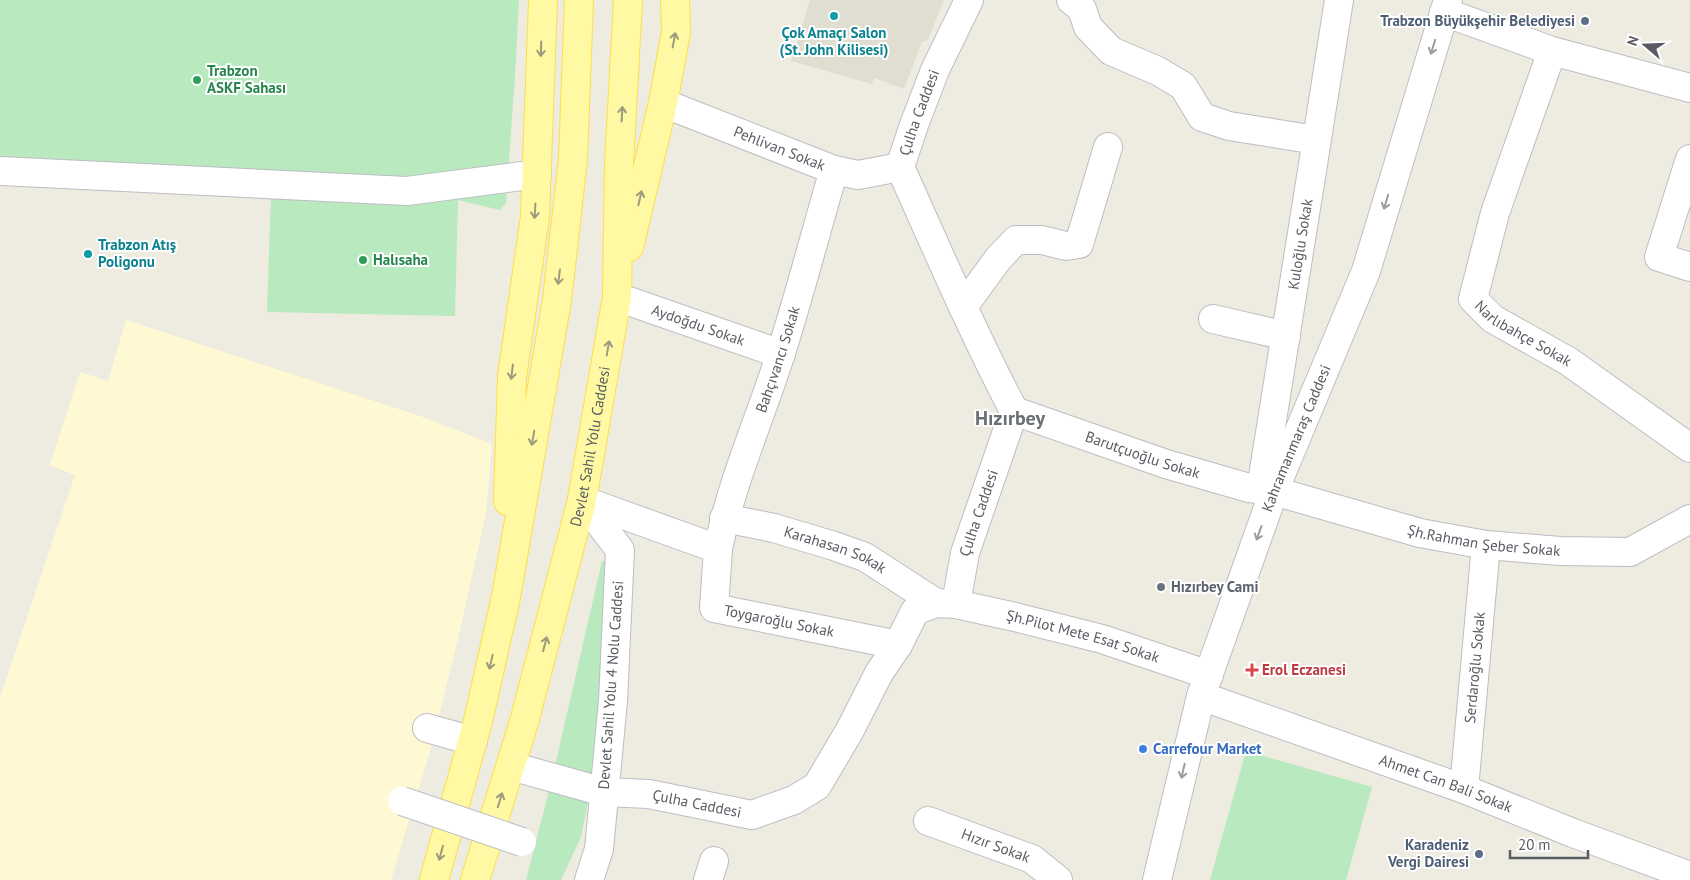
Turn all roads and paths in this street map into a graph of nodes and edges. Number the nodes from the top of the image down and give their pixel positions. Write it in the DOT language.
graph roads {
  1 [pos="542,0"];
  2 [pos="579,0"];
  3 [pos="628,0"];
  4 [pos="675,0"];
  5 [pos="969,0"];
  6 [pos="1339,0"];
  7 [pos="1081,3"];
  8 [pos="1446,6"];
  9 [pos="1552,51"];
  10 [pos="1690,88"];
  11 [pos="663,102"];
  12 [pos="1316,140"];
  13 [pos="1108,147"];
  14 [pos="1690,159"];
  15 [pos="900,167"];
  16 [pos="834,170"];
  17 [pos="0,171"];
  18 [pos="537,174"];
  19 [pos="1690,267"];
  20 [pos="617,297"];
  21 [pos="963,307"];
  22 [pos="1213,319"];
  23 [pos="1286,336"];
  24 [pos="781,354"];
  25 [pos="1014,411"];
  26 [pos="1690,448"];
  27 [pos="1268,490"];
  28 [pos="582,500"];
  29 [pos="724,518"];
  30 [pos="1690,519"];
  31 [pos="1486,545"];
  32 [pos="718,549"];
  33 [pos="506,597"];
  34 [pos="946,604"];
  35 [pos="898,645"];
  36 [pos="1205,685"];
  37 [pos="427,728"];
  38 [pos="472,741"];
  39 [pos="511,766"];
  40 [pos="1464,789"];
  41 [pos="604,792"];
  42 [pos="402,801"];
  43 [pos="928,821"];
  44 [pos="522,842"];
  45 [pos="1690,876"];
  46 [pos="434,880"];
  47 [pos="475,880"];
  48 [pos="589,880"];
  49 [pos="1058,880"];
  50 [pos="1157,880"];
  1 -- 18 [label="main road, one-way"];
  2 -- 33 [label="main road, one-way"];
  20 -- 3 [label="main road, Devlet Sahil Yolu Caddesi, one-way"];
  11 -- 4 [label="main road, one-way"];
  5 -- 15 [label="street, Çulha Caddesi"];
  6 -- 12 [label="street, Kuloğlu Sokak"];
  7 -- 12 [label="street"];
  8 -- 9 [label="street"];
  8 -- 27 [label="street, Kahramanmaraş Caddesi, one-way"];
  9 -- 10 [label="street"];
  9 -- 26 [label="street, Narlıbahçe Sokak"];
  11 -- 16 [label="street, Pehlivan Sokak"];
  20 -- 11 [label="main road, one-way"];
  12 -- 23 [label="street, Kuloğlu Sokak"];
  13 -- 21 [label="street"];
  14 -- 19 [label="street"];
  15 -- 16 [label="street, Pehlivan Sokak"];
  15 -- 21 [label="street, Çulha Caddesi"];
  16 -- 24 [label="street, Bahçıvancı Sokak"];
  17 -- 18 [label="street"];
  18 -- 33 [label="main road, one-way"];
  20 -- 24 [label="street, Aydoğdu Sokak"];
  28 -- 20 [label="main road, Devlet Sahil Yolu Caddesi, one-way"];
  21 -- 25 [label="street, Çulha Caddesi"];
  22 -- 23 [label="street"];
  23 -- 27 [label="street, Kuloğlu Sokak"];
  24 -- 29 [label="street, Bahçıvancı Sokak"];
  25 -- 27 [label="street, Barutçuoğlu Sokak"];
  25 -- 34 [label="street, Çulha Caddesi"];
  27 -- 31 [label="street, Şh.Rahman Şeber Sokak"];
  27 -- 36 [label="street, Kahramanmaraş Caddesi, one-way"];
  28 -- 32 [label="street"];
  39 -- 28 [label="main road, Devlet Sahil Yolu Caddesi, one-way"];
  28 -- 41 [label="street, Devlet Sahil Yolu 4 Nolu Caddesi"];
  29 -- 32 [label="street, Bahçıvancı Sokak"];
  29 -- 34 [label="street, Karahasan Sokak"];
  30 -- 31 [label="street, Şh.Rahman Şeber Sokak"];
  31 -- 40 [label="street, Serdaroğlu Sokak"];
  32 -- 35 [label="street, Toygaroğlu Sokak"];
  33 -- 38 [label="main road, one-way"];
  34 -- 35 [label="street, Çulha Caddesi"];
  34 -- 36 [label="street, Şh.Pilot Mete Esat Sokak"];
  35 -- 41 [label="street, Çulha Caddesi"];
  36 -- 40 [label="street, Ahmet Can Bali Sokak"];
  36 -- 50 [label="street, Kahramanmaraş Caddesi, one-way"];
  37 -- 38 [label="street"];
  38 -- 46 [label="main road, one-way"];
  39 -- 41 [label="street, Çulha Caddesi"];
  47 -- 39 [label="main road, Devlet Sahil Yolu Caddesi, one-way"];
  40 -- 45 [label="street, Ahmet Can Bali Sokak"];
  41 -- 48 [label="street, Devlet Sahil Yolu 4 Nolu Caddesi"];
  42 -- 44 [label="street, bridge"];
  43 -- 49 [label="street, Hızır Sokak"];
}
